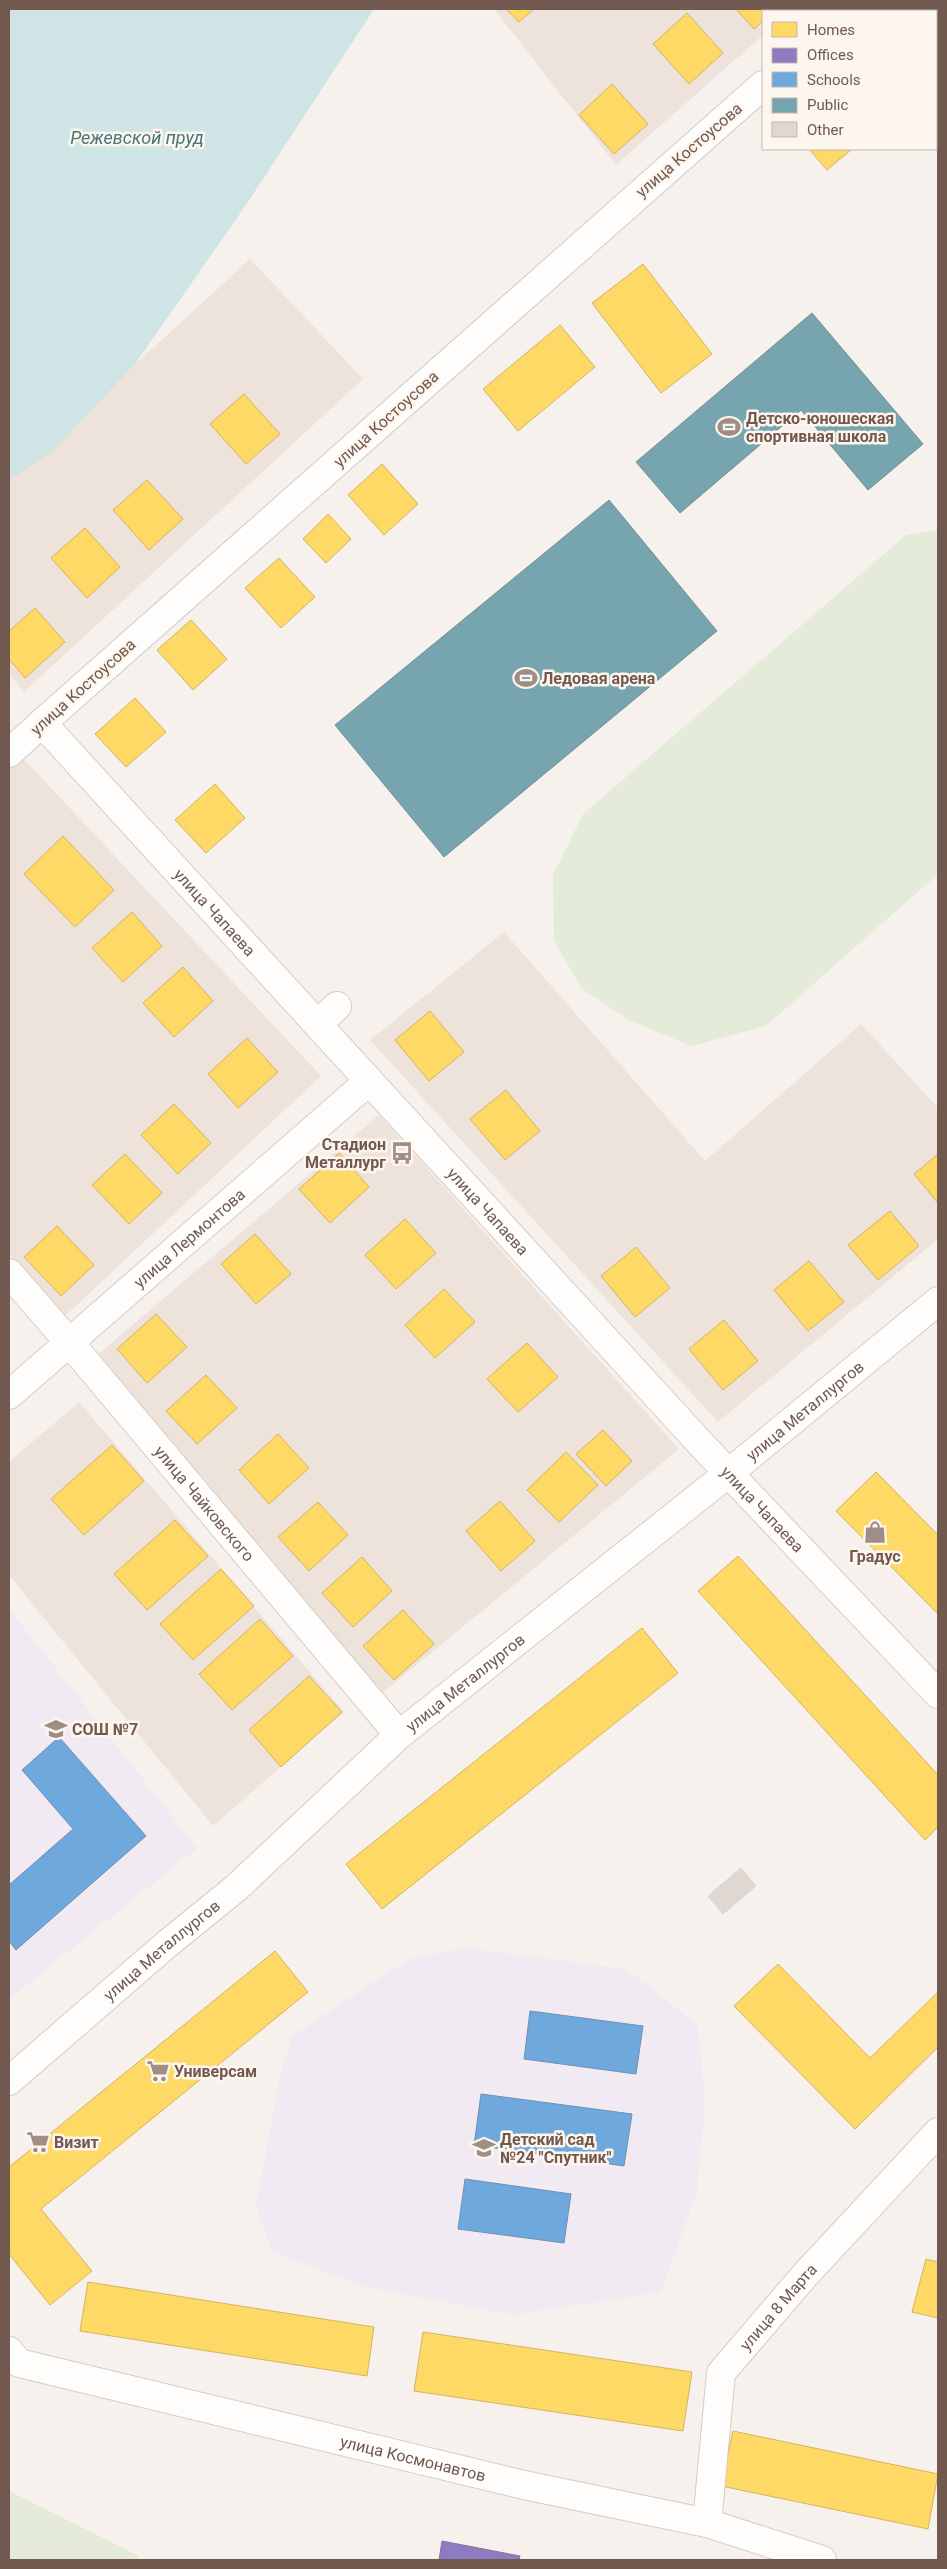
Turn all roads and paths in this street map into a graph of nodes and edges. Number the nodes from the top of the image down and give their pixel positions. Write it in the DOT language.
graph roads {
  1 [pos="762,86"];
  2 [pos="42,723"];
  3 [pos="9,753"];
  4 [pos="369,1081"];
  5 [pos="9,1273"];
  6 [pos="938,1302"];
  7 [pos="70,1343"];
  8 [pos="9,1396"];
  9 [pos="730,1472"];
  10 [pos="938,1694"];
  11 [pos="399,1735"];
  12 [pos="9,2081"];
  13 [pos="938,2132"];
  14 [pos="9,2350"];
  15 [pos="707,2523"];
  16 [pos="822,2560"];
  1 -- 2 [label="street, улица Костоусова"];
  2 -- 3 [label="street, улица Костоусова"];
  2 -- 4 [label="street, улица Чапаева"];
  4 -- 7 [label="street, улица Лермонтова"];
  4 -- 9 [label="street, улица Чапаева"];
  5 -- 7 [label="street, улица Чайковского"];
  6 -- 9 [label="street, улица Металлургов"];
  7 -- 8 [label="street, улица Лермонтова"];
  7 -- 11 [label="street, улица Чайковского"];
  9 -- 10 [label="street, улица Чапаева"];
  9 -- 11 [label="street, улица Металлургов"];
  11 -- 12 [label="street, улица Металлургов"];
  13 -- 15 [label="street, улица 8 Марта"];
  14 -- 15 [label="street, улица Космонавтов"];
  15 -- 16 [label="street, улица Космонавтов"];
}
